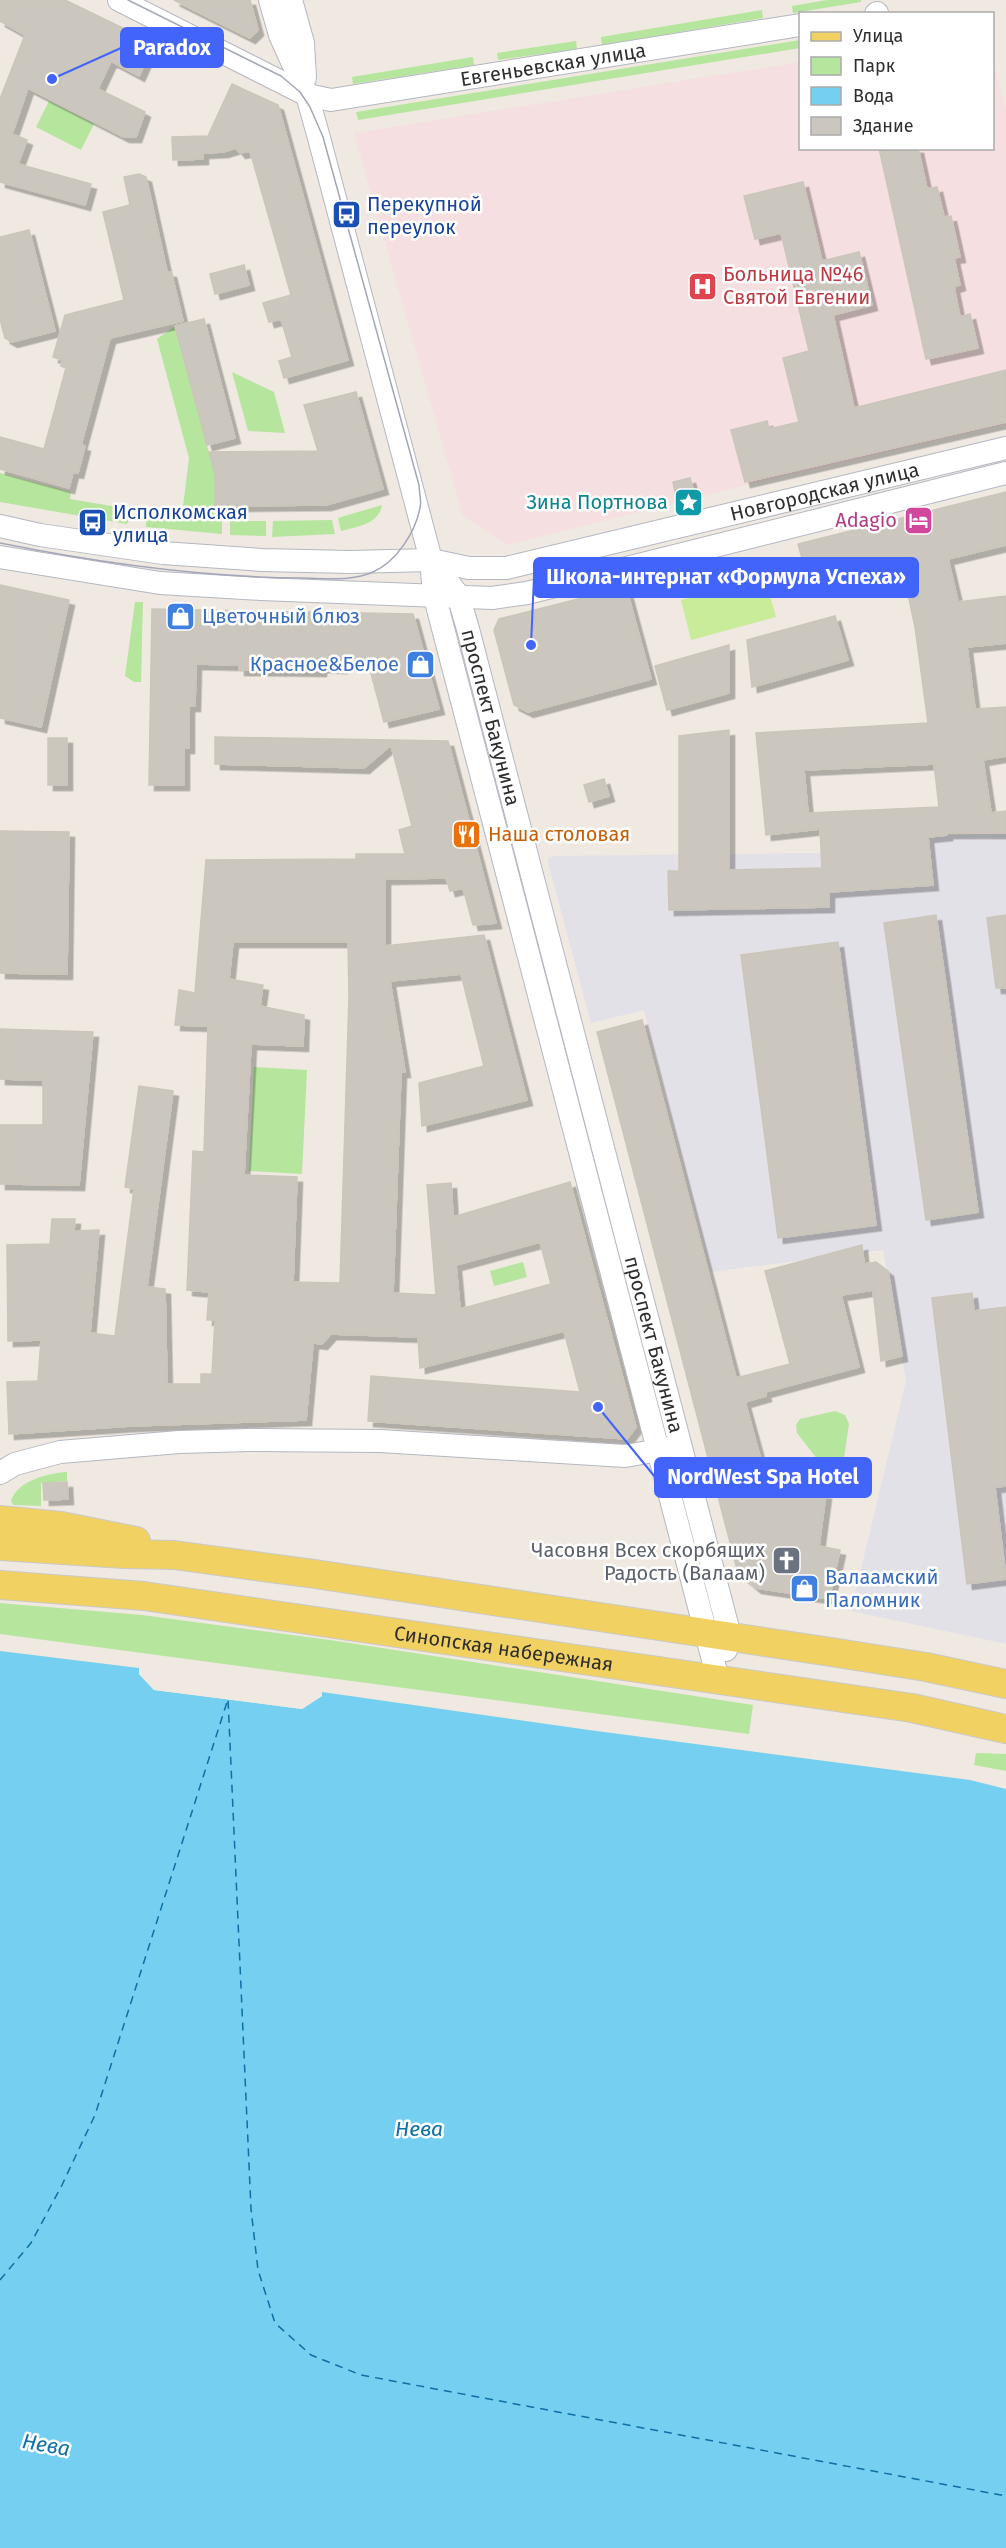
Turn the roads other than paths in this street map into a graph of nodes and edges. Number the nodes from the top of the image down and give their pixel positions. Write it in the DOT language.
graph roads {
  1 [pos="119,0"];
  2 [pos="270,0"];
  3 [pos="291,0"];
  4 [pos="799,25"];
  5 [pos="307,95"];
  6 [pos="1006,448"];
  7 [pos="1006,473"];
  8 [pos="0,526"];
  9 [pos="0,557"];
  10 [pos="431,560"];
  11 [pos="434,594"];
  12 [pos="458,595"];
  13 [pos="681,1445"];
  14 [pos="658,1451"];
  15 [pos="8,1469"];
  16 [pos="0,1520"];
  17 [pos="0,1546"];
  18 [pos="174,1555"];
  19 [pos="0,1585"];
  20 [pos="718,1634"];
  21 [pos="717,1679"];
  22 [pos="1006,1684"];
  23 [pos="1006,1729"];
  1 -- 5 [label="street"];
  2 -- 5 [label="street, проспект Бакунина"];
  3 -- 5 [label="street, проспект Бакунина"];
  4 -- 5 [label="street, Евгеньевская улица"];
  5 -- 10 [label="street, проспект Бакунина"];
  6 -- 10 [label="street, Новгородская улица"];
  7 -- 12 [label="street, Новгородская улица"];
  8 -- 10 [label="street"];
  9 -- 11 [label="street"];
  10 -- 11 [label="street, проспект Бакунина"];
  10 -- 12 [label="street, проспект Бакунина"];
  11 -- 12 [label="street, Новгородская улица"];
  11 -- 14 [label="street, проспект Бакунина"];
  12 -- 13 [label="street, проспект Бакунина"];
  13 -- 14 [label="street"];
  13 -- 20 [label="street, проспект Бакунина"];
  14 -- 15 [label="street"];
  14 -- 20 [label="street, проспект Бакунина"];
  16 -- 18 [label="main road"];
  17 -- 18 [label="main road"];
  18 -- 20 [label="main road"];
  19 -- 21 [label="main road, Синопская набережная"];
  20 -- 21 [label="street"];
  20 -- 22 [label="main road"];
  21 -- 23 [label="main road, Синопская набережная"];
}
